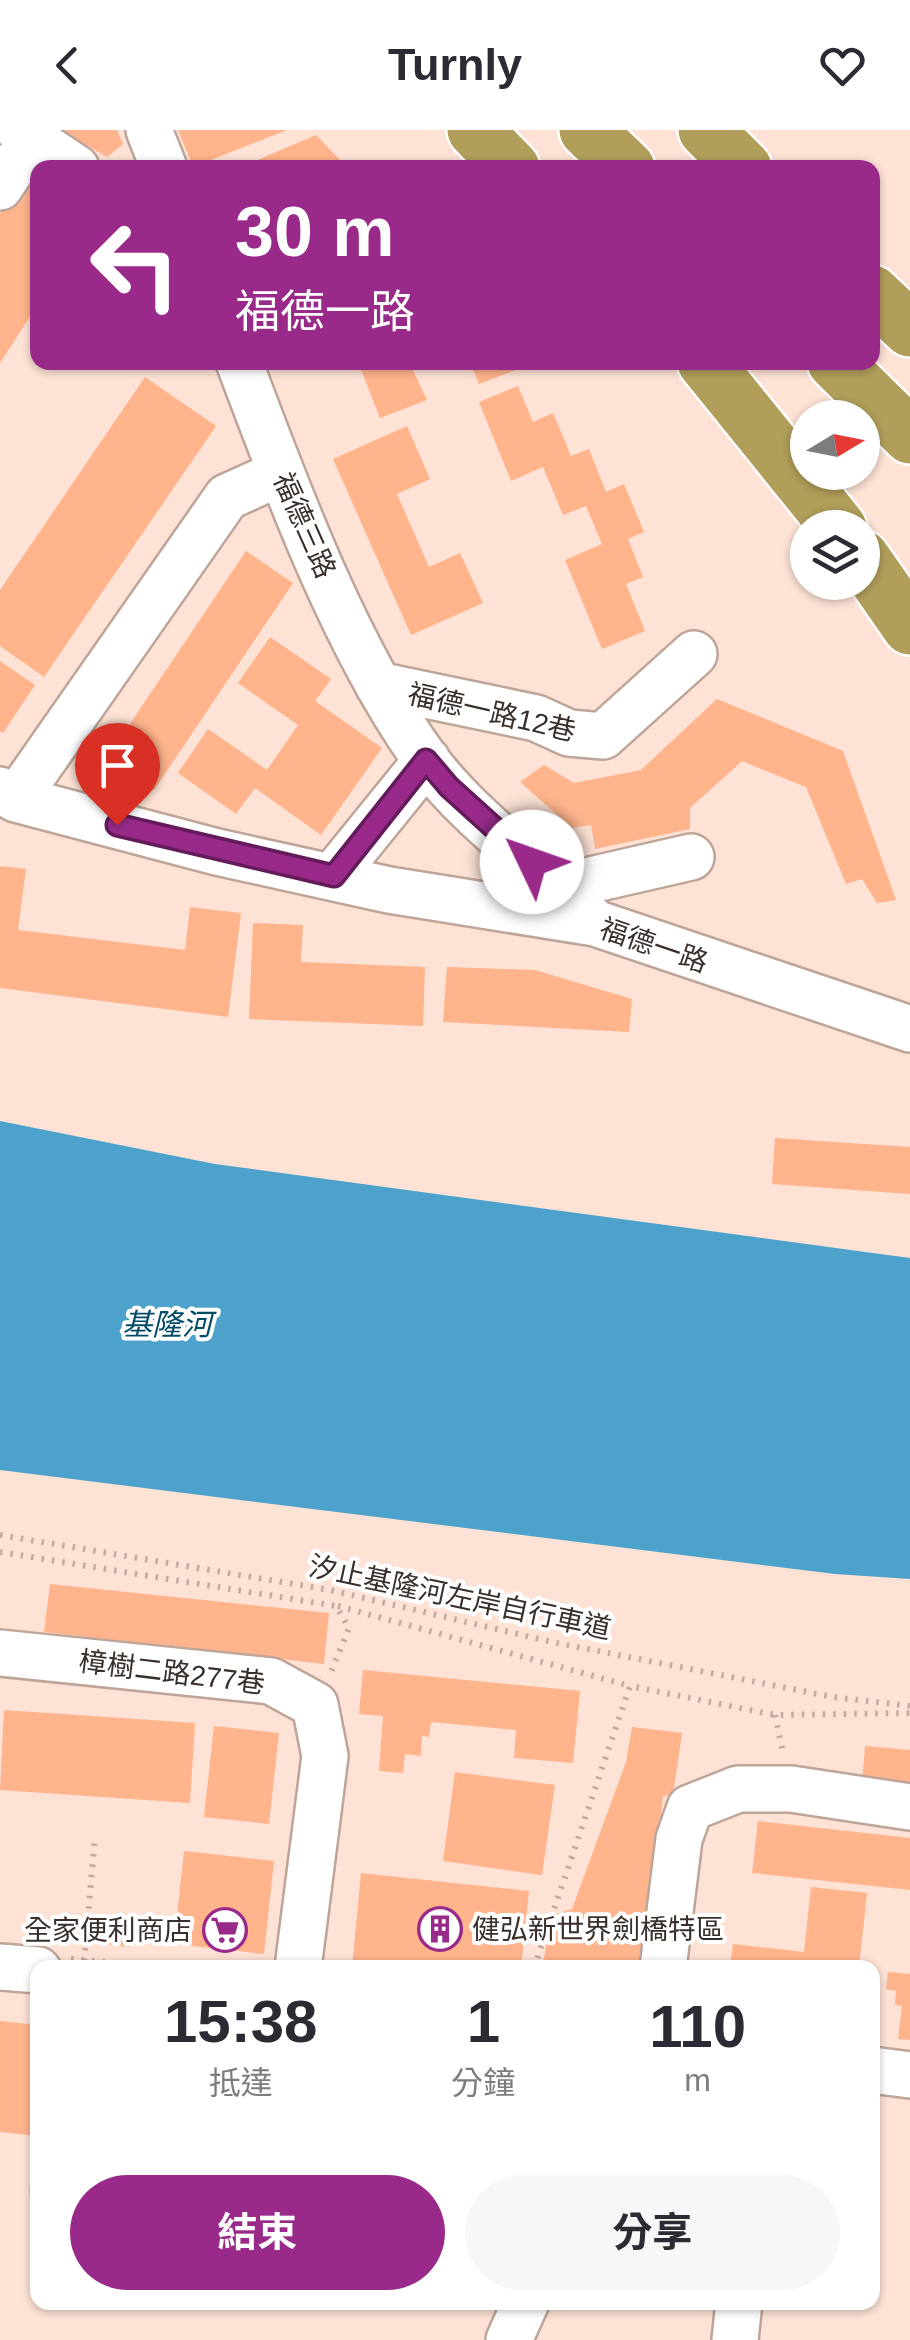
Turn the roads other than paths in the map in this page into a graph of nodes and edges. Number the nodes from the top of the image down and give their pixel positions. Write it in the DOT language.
graph roads {
  1 [pos="149,130"];
  2 [pos="475,130"];
  3 [pos="587,130"];
  4 [pos="706,130"];
  5 [pos="26,134"];
  6 [pos="64,160"];
  7 [pos="161,160"];
  8 [pos="504,160"];
  9 [pos="619,160"];
  10 [pos="736,160"];
  11 [pos="0,187"];
  12 [pos="880,300"];
  13 [pos="910,329"];
  14 [pos="242,370"];
  15 [pos="711,370"];
  16 [pos="843,370"];
  17 [pos="910,436"];
  18 [pos="280,473"];
  19 [pos="824,510"];
  20 [pos="880,584"];
  21 [pos="910,627"];
  22 [pos="694,654"];
  23 [pos="378,685"];
  24 [pos="426,760"];
  25 [pos="8,794"];
  26 [pos="691,858"];
  27 [pos="334,876"];
  28 [pos="560,887"];
  29 [pos="595,924"];
  30 [pos="910,1029"];
  31 [pos="0,1653"];
  32 [pos="910,1806"];
  33 [pos="299,1960"];
  34 [pos="664,1960"];
  35 [pos="30,1966"];
  36 [pos="0,1967"];
  37 [pos="880,2071"];
  38 [pos="910,2075"];
  39 [pos="522,2310"];
  40 [pos="739,2310"];
  41 [pos="509,2340"];
  42 [pos="736,2340"];
  1 -- 7 [label="street"];
  2 -- 8 [label="highway"];
  3 -- 9 [label="highway"];
  4 -- 10 [label="highway"];
  5 -- 6 [label="street"];
  5 -- 11 [label="street"];
  12 -- 13 [label="highway"];
  14 -- 18 [label="street, 福德三路"];
  15 -- 19 [label="highway"];
  16 -- 17 [label="highway"];
  18 -- 23 [label="street, 福德三路"];
  18 -- 25 [label="street, 福德一路"];
  20 -- 21 [label="highway"];
  22 -- 23 [label="street, 福德一路12巷"];
  23 -- 24 [label="street, 福德三路"];
  24 -- 27 [label="street"];
  24 -- 28 [label="street, 福德三路"];
  25 -- 27 [label="street, 福德一路"];
  26 -- 28 [label="street"];
  27 -- 29 [label="street, 福德一路"];
  28 -- 29 [label="street, 福德三路"];
  29 -- 30 [label="street, 福德一路"];
  31 -- 33 [label="street, 樟樹二路277巷"];
  32 -- 34 [label="street"];
  35 -- 36 [label="street"];
  37 -- 38 [label="street"];
  39 -- 41 [label="street"];
  40 -- 42 [label="street"];
}
